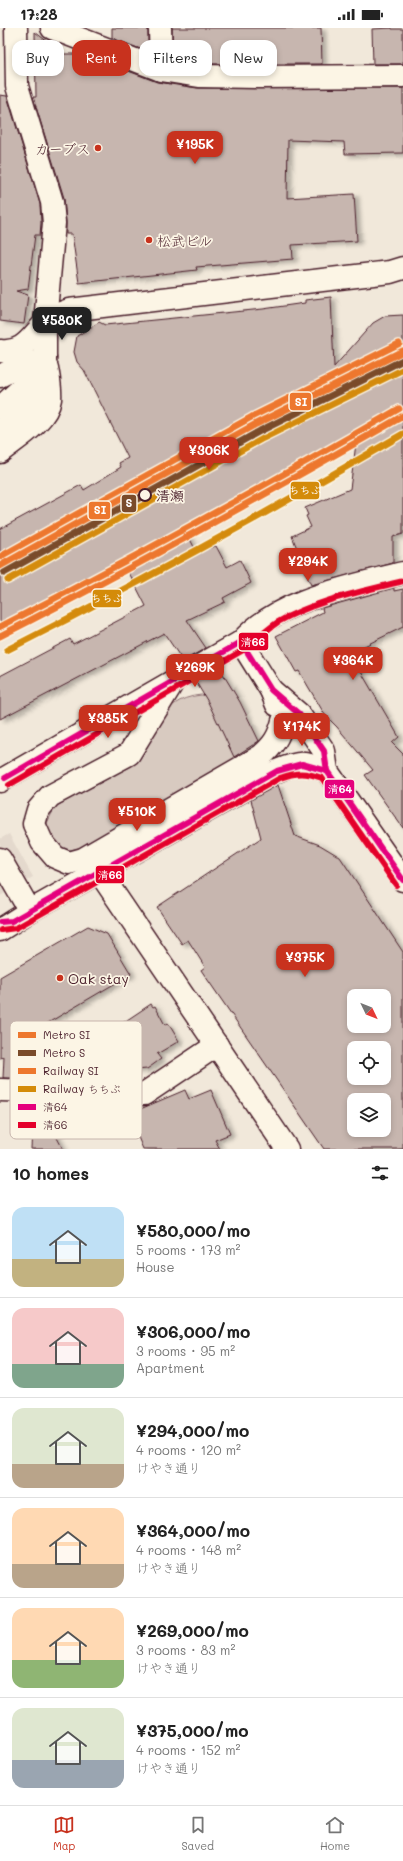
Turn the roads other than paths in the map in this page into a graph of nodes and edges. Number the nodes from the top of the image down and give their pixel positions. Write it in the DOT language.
graph roads {
  1 [pos="16,28"];
  2 [pos="52,28"];
  3 [pos="160,28"];
  4 [pos="160,40"];
  5 [pos="139,62"];
  6 [pos="199,76"];
  7 [pos="403,76"];
  8 [pos="403,268"];
  9 [pos="45,322"];
  10 [pos="1,353"];
  11 [pos="45,359"];
  12 [pos="0,376"];
  13 [pos="0,408"];
  14 [pos="0,432"];
  15 [pos="0,452"];
  16 [pos="403,572"];
  17 [pos="241,642"];
  18 [pos="173,682"];
  19 [pos="272,690"];
  20 [pos="283,721"];
  21 [pos="262,756"];
  22 [pos="278,771"];
  23 [pos="327,772"];
  24 [pos="0,781"];
  25 [pos="0,859"];
  26 [pos="100,873"];
  27 [pos="402,876"];
  28 [pos="11,921"];
  29 [pos="217,1045"];
  30 [pos="0,1090"];
  31 [pos="10,1090"];
  32 [pos="142,1094"];
  33 [pos="287,1149"];
  1 -- 9 [label="street"];
  2 -- 5 [label="street"];
  3 -- 4 [label="street"];
  6 -- 7 [label="street"];
  8 -- 9 [label="street"];
  9 -- 10 [label="street"];
  9 -- 11 [label="street"];
  11 -- 12 [label="street"];
  11 -- 13 [label="street"];
  11 -- 14 [label="street"];
  11 -- 15 [label="street"];
  16 -- 17 [label="street"];
  17 -- 18 [label="street"];
  17 -- 19 [label="street"];
  18 -- 21 [label="street"];
  18 -- 24 [label="street"];
  19 -- 20 [label="street"];
  19 -- 23 [label="street"];
  20 -- 21 [label="street"];
  20 -- 22 [label="street"];
  21 -- 22 [label="street"];
  22 -- 23 [label="street"];
  22 -- 26 [label="street"];
  23 -- 27 [label="street"];
  25 -- 28 [label="street"];
  26 -- 28 [label="street"];
  26 -- 29 [label="street"];
  29 -- 32 [label="street"];
  29 -- 33 [label="street"];
  30 -- 31 [label="street"];
}
